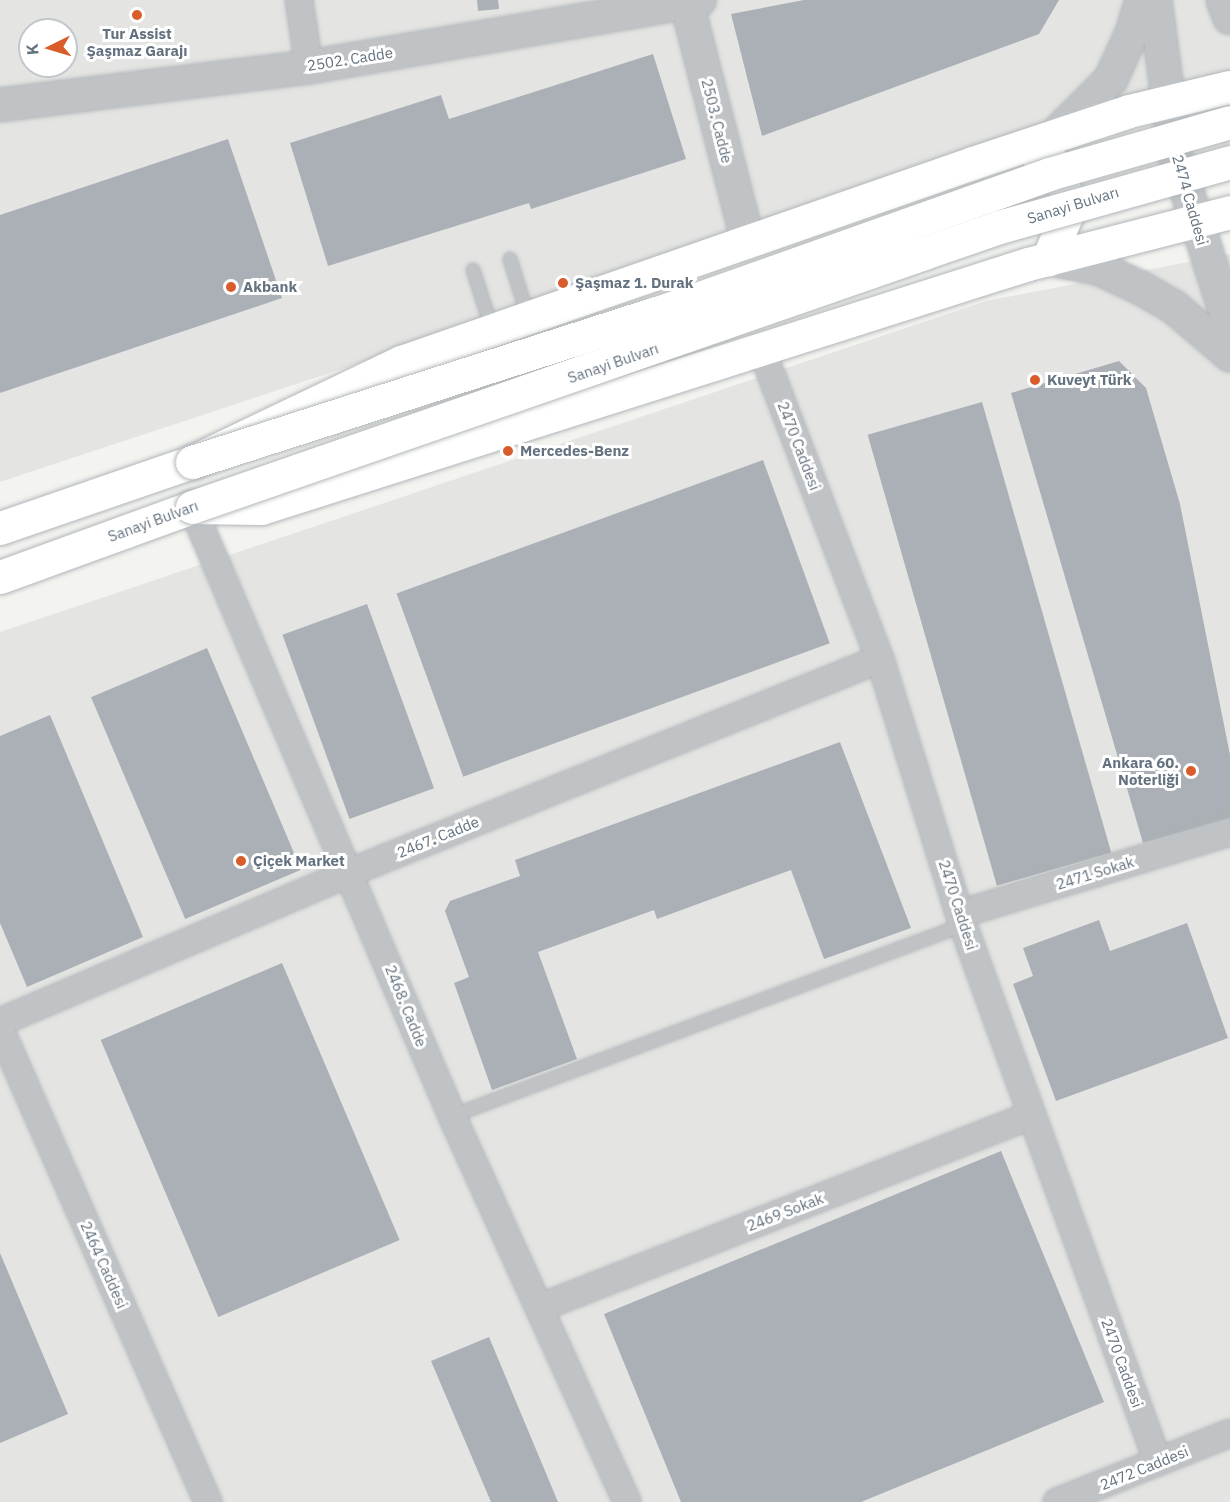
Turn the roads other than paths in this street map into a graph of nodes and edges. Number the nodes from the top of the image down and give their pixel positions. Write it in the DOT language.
graph roads {
  1 [pos="299,0"];
  2 [pos="1142,0"];
  3 [pos="1155,0"];
  4 [pos="1223,0"];
  5 [pos="690,1"];
  6 [pos="1230,18"];
  7 [pos="309,67"];
  8 [pos="1230,87"];
  9 [pos="1170,101"];
  10 [pos="0,105"];
  11 [pos="1230,122"];
  12 [pos="1054,136"];
  13 [pos="1011,150"];
  14 [pos="1230,162"];
  15 [pos="1230,212"];
  16 [pos="1194,220"];
  17 [pos="748,241"];
  18 [pos="1047,258"];
  19 [pos="510,259"];
  20 [pos="473,270"];
  21 [pos="528,317"];
  22 [pos="1230,325"];
  23 [pos="492,330"];
  24 [pos="762,348"];
  25 [pos="1230,355"];
  26 [pos="192,462"];
  27 [pos="192,507"];
  28 [pos="0,528"];
  29 [pos="0,578"];
  30 [pos="880,659"];
  31 [pos="1230,832"];
  32 [pos="351,872"];
  33 [pos="961,920"];
  34 [pos="0,1022"];
  35 [pos="0,1029"];
  36 [pos="1032,1115"];
  37 [pos="452,1116"];
  38 [pos="538,1308"];
  39 [pos="1230,1433"];
  40 [pos="1158,1462"];
  41 [pos="208,1502"];
  42 [pos="627,1502"];
  43 [pos="1057,1502"];
  1 -- 7 [label="street"];
  2 -- 12 [label="street"];
  3 -- 9 [label="street, 2474 Caddesi"];
  4 -- 6 [label="street"];
  5 -- 7 [label="street, 2502. Cadde"];
  5 -- 17 [label="street, 2503. Cadde"];
  7 -- 10 [label="street, 2502. Cadde"];
  8 -- 9 [label="main road"];
  9 -- 12 [label="main road"];
  9 -- 16 [label="street, 2474 Caddesi"];
  11 -- 26 [label="main road, bridge"];
  12 -- 13 [label="main road"];
  13 -- 17 [label="main road"];
  13 -- 18 [label="main road"];
  14 -- 27 [label="main road, Sanayi Bulvarı, bridge"];
  15 -- 16 [label="main road"];
  16 -- 18 [label="main road"];
  16 -- 22 [label="street, 2474 Caddesi"];
  17 -- 21 [label="main road"];
  18 -- 24 [label="main road"];
  18 -- 25 [label="street"];
  19 -- 21 [label="lane"];
  20 -- 23 [label="lane"];
  21 -- 23 [label="main road"];
  23 -- 26 [label="main road"];
  24 -- 27 [label="main road"];
  24 -- 30 [label="street, 2470 Caddesi"];
  26 -- 28 [label="main road"];
  27 -- 29 [label="main road, Sanayi Bulvarı"];
  27 -- 32 [label="street, 2468. Cadde"];
  30 -- 32 [label="street, 2467. Cadde"];
  30 -- 33 [label="street, 2470 Caddesi"];
  31 -- 33 [label="street, 2471 Sokak"];
  32 -- 34 [label="street, 2467. Cadde"];
  32 -- 37 [label="street, 2468. Cadde"];
  33 -- 36 [label="street, 2470 Caddesi"];
  33 -- 37 [label="lane"];
  35 -- 41 [label="street, 2464 Caddesi"];
  36 -- 38 [label="street, 2469 Sokak"];
  36 -- 40 [label="street, 2470 Caddesi"];
  37 -- 38 [label="street, 2468. Cadde"];
  38 -- 42 [label="street, 2468. Cadde"];
  39 -- 40 [label="street, 2472 Caddesi"];
  40 -- 43 [label="street, 2472 Caddesi"];
}
